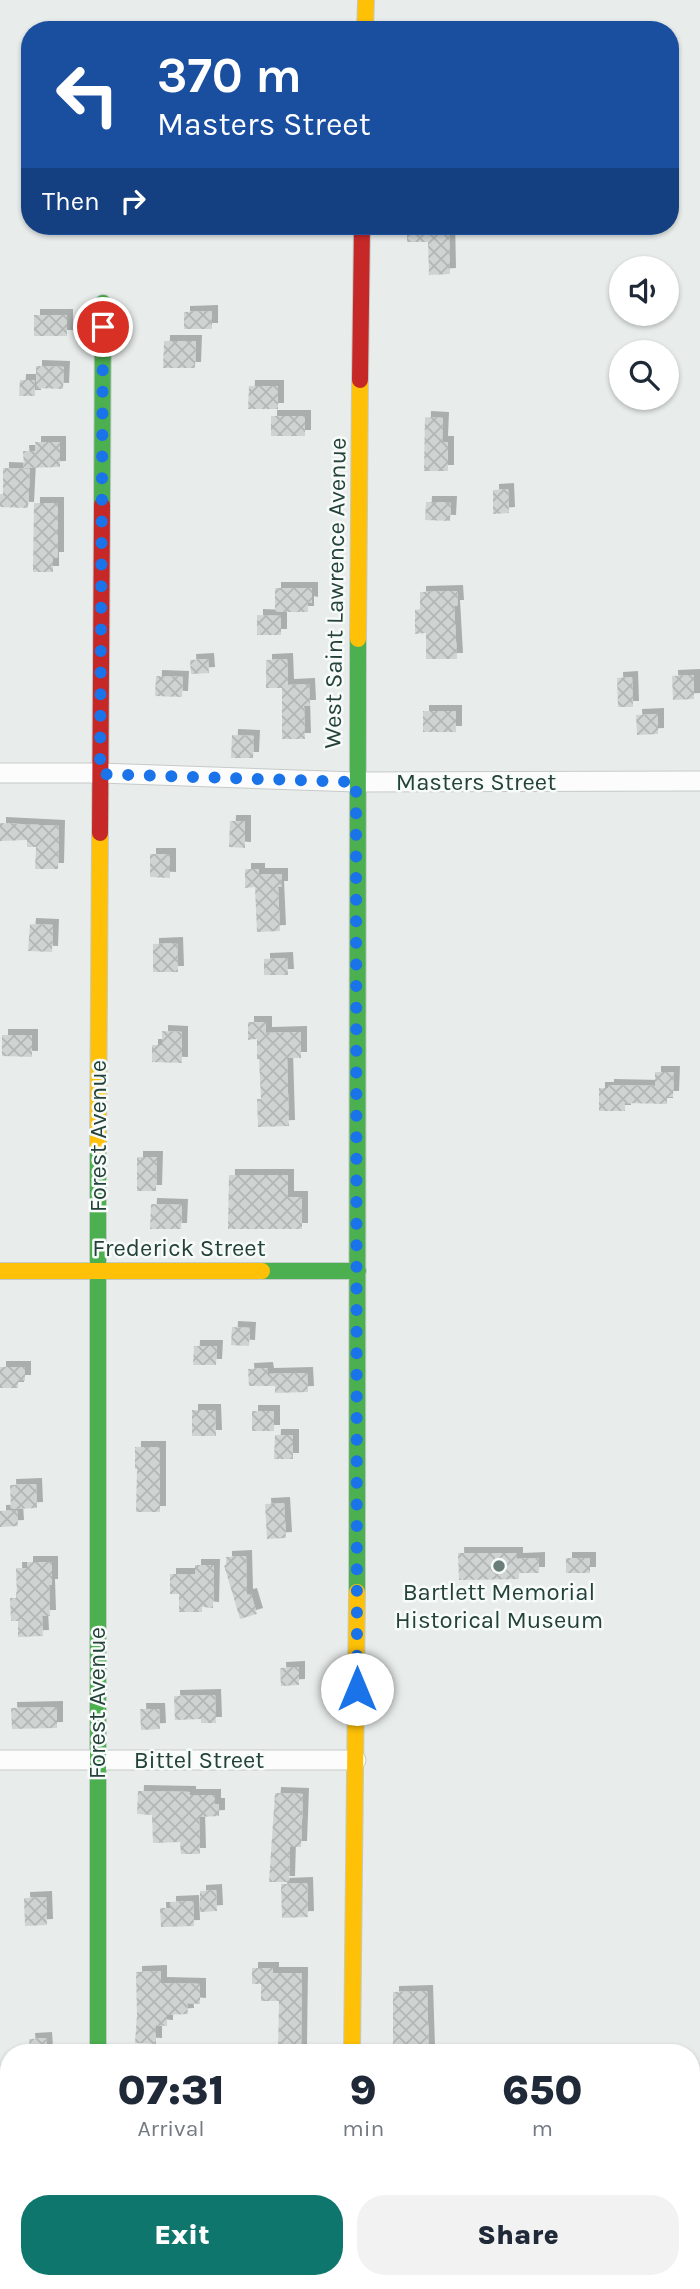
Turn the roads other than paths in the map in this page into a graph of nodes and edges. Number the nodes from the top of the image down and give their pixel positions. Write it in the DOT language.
graph roads {
  1 [pos="366,0"];
  2 [pos="365,21"];
  3 [pos="362,235"];
  4 [pos="103,303"];
  5 [pos="0,773"];
  6 [pos="100,774"];
  7 [pos="700,781"];
  8 [pos="356,782"];
  9 [pos="0,1271"];
  10 [pos="97,1271"];
  11 [pos="358,1271"];
  12 [pos="97,1759"];
  13 [pos="0,1760"];
  14 [pos="356,1760"];
  15 [pos="97,2044"];
  16 [pos="352,2044"];
  1 -- 2 [label="street"];
  3 -- 8 [label="street, West Saint Lawrence Avenue"];
  4 -- 6 [label="street, Forest Avenue"];
  5 -- 6 [label="street, Masters Street"];
  6 -- 8 [label="street, Masters Street"];
  6 -- 10 [label="street, Forest Avenue"];
  7 -- 8 [label="street, Masters Street"];
  8 -- 11 [label="street, West Saint Lawrence Avenue"];
  9 -- 10 [label="street, Frederick Street"];
  10 -- 11 [label="street, Frederick Street"];
  10 -- 12 [label="street, Forest Avenue"];
  11 -- 14 [label="street, West Saint Lawrence Avenue"];
  12 -- 13 [label="street, Bittel Street"];
  12 -- 14 [label="street, Bittel Street"];
  12 -- 15 [label="street, Forest Avenue"];
  14 -- 16 [label="street, West Saint Lawrence Avenue"];
}
